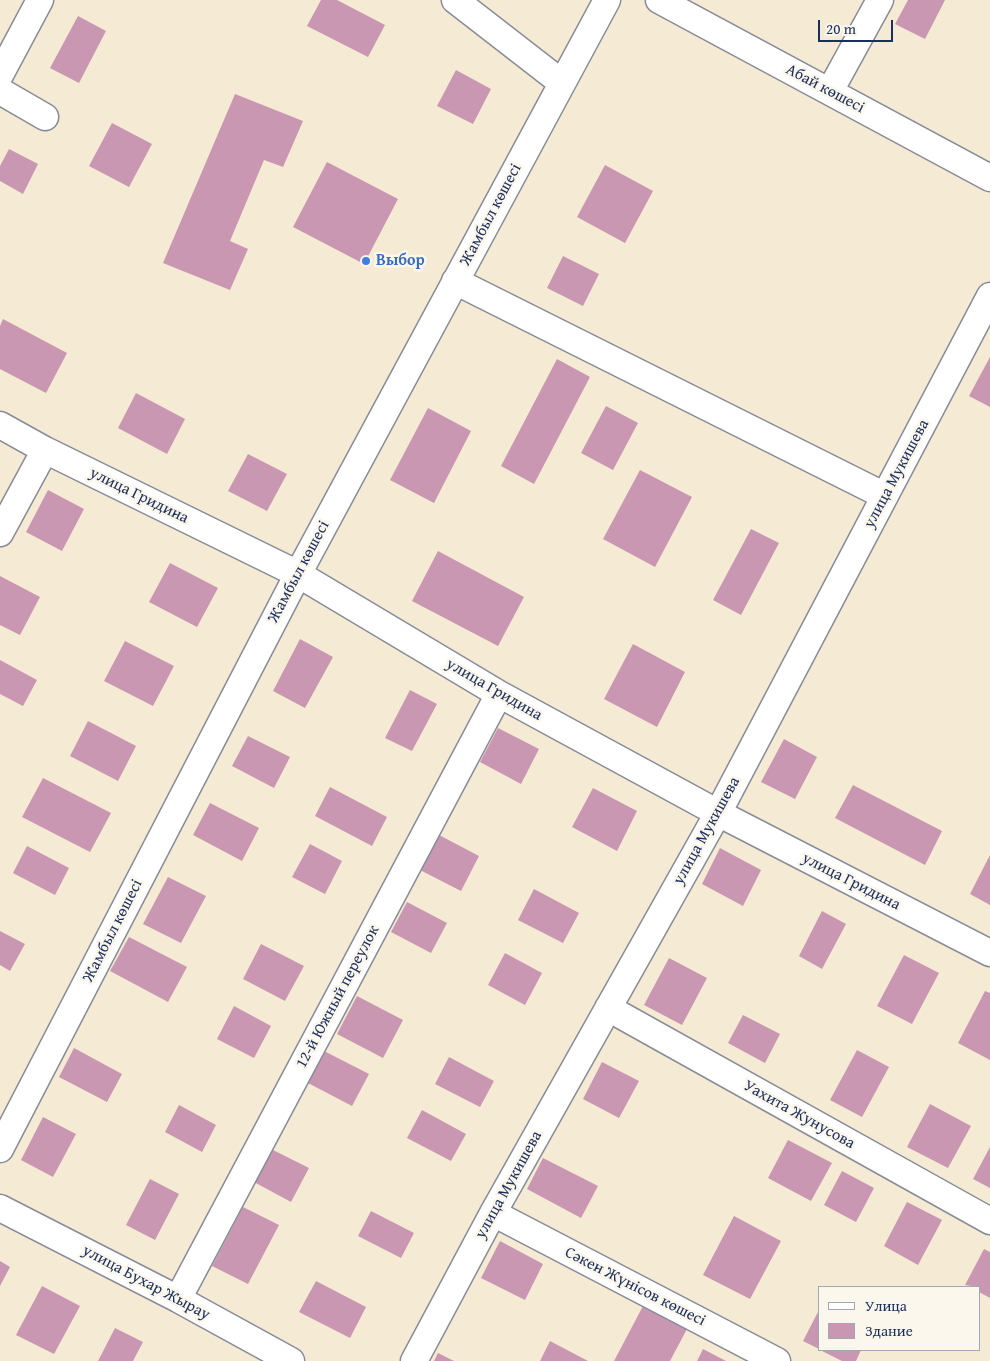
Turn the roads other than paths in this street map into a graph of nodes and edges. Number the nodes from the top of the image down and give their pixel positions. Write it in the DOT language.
graph roads {
  1 [pos="40,0"];
  2 [pos="454,0"];
  3 [pos="607,0"];
  4 [pos="660,0"];
  5 [pos="880,0"];
  6 [pos="0,75"];
  7 [pos="562,83"];
  8 [pos="0,91"];
  9 [pos="830,91"];
  10 [pos="45,117"];
  11 [pos="990,178"];
  12 [pos="455,281"];
  13 [pos="990,296"];
  14 [pos="0,425"];
  15 [pos="45,450"];
  16 [pos="885,496"];
  17 [pos="0,533"];
  18 [pos="298,574"];
  19 [pos="499,694"];
  20 [pos="718,813"];
  21 [pos="990,953"];
  22 [pos="608,1008"];
  23 [pos="0,1148"];
  24 [pos="0,1208"];
  25 [pos="493,1213"];
  26 [pos="990,1221"];
  27 [pos="178,1299"];
  28 [pos="291,1361"];
  29 [pos="414,1361"];
  30 [pos="777,1361"];
  1 -- 6 [label="street"];
  2 -- 7 [label="street"];
  3 -- 7 [label="street, Жамбыл көшесі"];
  4 -- 9 [label="street, Абай көшесі"];
  5 -- 9 [label="street"];
  7 -- 12 [label="street, Жамбыл көшесі"];
  8 -- 10 [label="street"];
  9 -- 11 [label="street, Абай көшесі"];
  12 -- 16 [label="street"];
  12 -- 18 [label="street, Жамбыл көшесі"];
  13 -- 16 [label="street, улица Мукишева"];
  14 -- 15 [label="street, улица Гридина"];
  15 -- 17 [label="street"];
  15 -- 18 [label="street, улица Гридина"];
  16 -- 20 [label="street, улица Мукишева"];
  18 -- 19 [label="street, улица Гридина"];
  18 -- 23 [label="street, Жамбыл көшесі"];
  19 -- 20 [label="street, улица Гридина"];
  19 -- 27 [label="street, 12-й Южный переулок"];
  20 -- 21 [label="street, улица Гридина"];
  20 -- 22 [label="street, улица Мукишева"];
  22 -- 25 [label="street, улица Мукишева"];
  22 -- 26 [label="street, Уахита Жунусова"];
  24 -- 27 [label="street, улица Бухар Жырау"];
  25 -- 29 [label="street, улица Мукишева"];
  25 -- 30 [label="street, Сәкен Жүнісов көшесі"];
  27 -- 28 [label="street, улица Бухар Жырау"];
}
